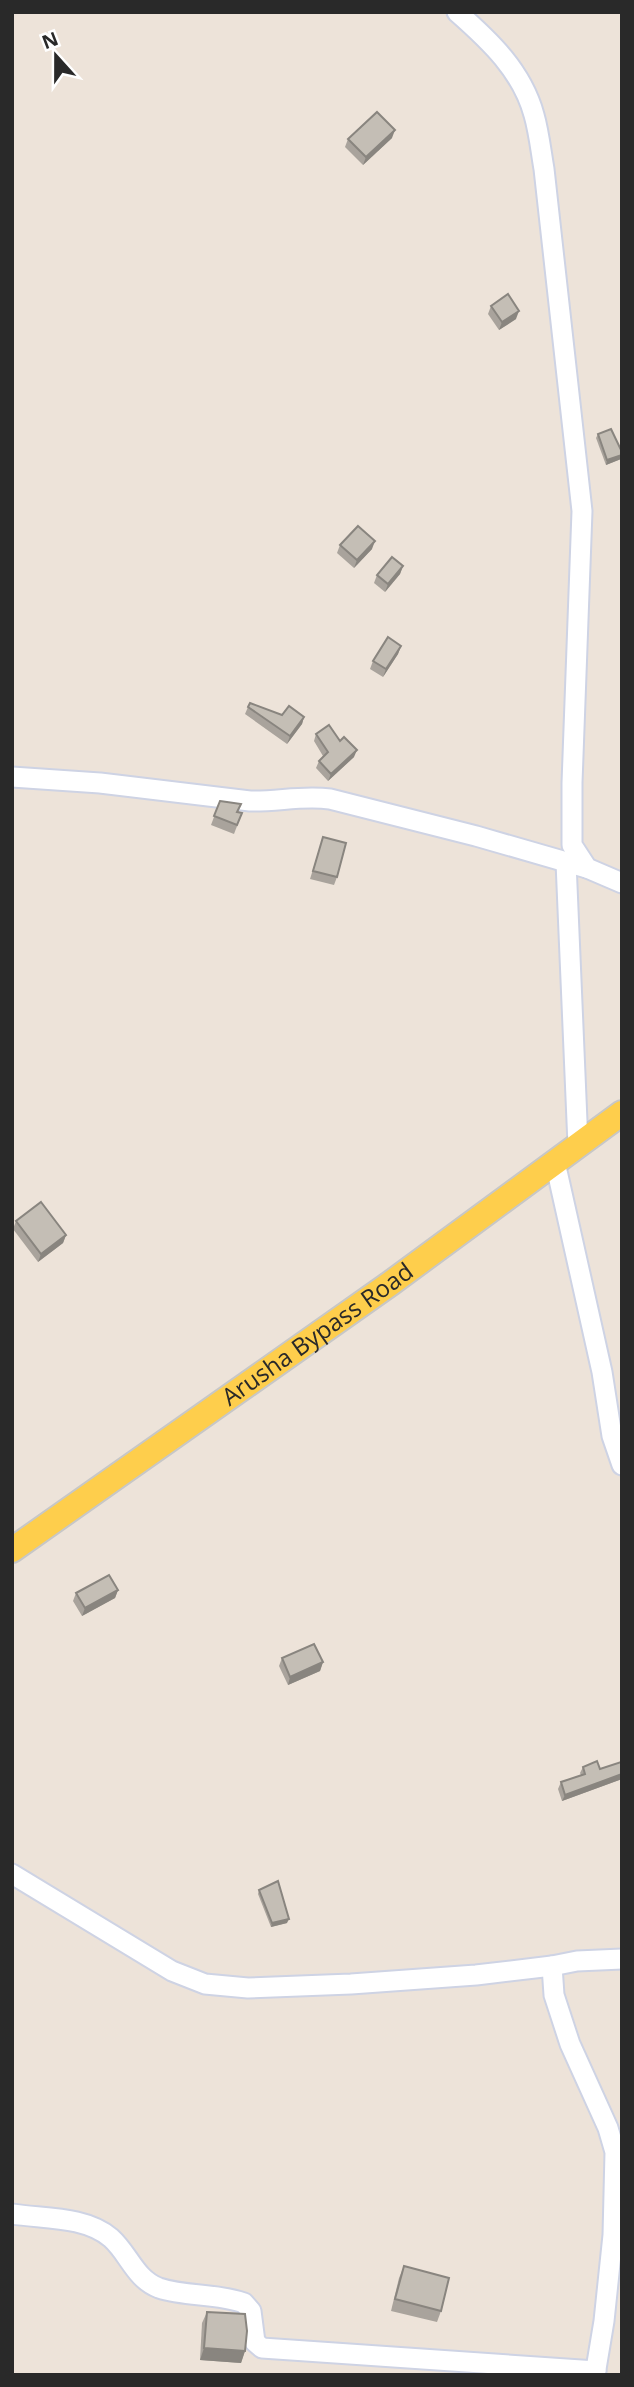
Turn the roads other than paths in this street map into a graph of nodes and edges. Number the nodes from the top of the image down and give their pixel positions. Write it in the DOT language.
graph roads {
  1 [pos="457,12"];
  2 [pos="12,777"];
  3 [pos="566,862"];
  4 [pos="587,868"];
  5 [pos="622,883"];
  6 [pos="622,1113"];
  7 [pos="579,1145"];
  8 [pos="555,1162"];
  9 [pos="622,1465"];
  10 [pos="12,1550"];
  11 [pos="12,1874"];
  12 [pos="622,1959"];
  13 [pos="552,1966"];
  14 [pos="12,2214"];
  15 [pos="479,2368"];
  16 [pos="596,2373"];
  1 -- 4 [label="street"];
  2 -- 3 [label="street"];
  3 -- 4 [label="street"];
  3 -- 7 [label="street"];
  4 -- 5 [label="street"];
  6 -- 7 [label="main road, Arusha Bypass Road"];
  7 -- 8 [label="main road, Arusha Bypass Road"];
  8 -- 9 [label="street"];
  8 -- 10 [label="main road, Arusha Bypass Road"];
  11 -- 13 [label="street"];
  12 -- 13 [label="street"];
  13 -- 16 [label="street"];
  14 -- 15 [label="street"];
  15 -- 16 [label="street"];
}
